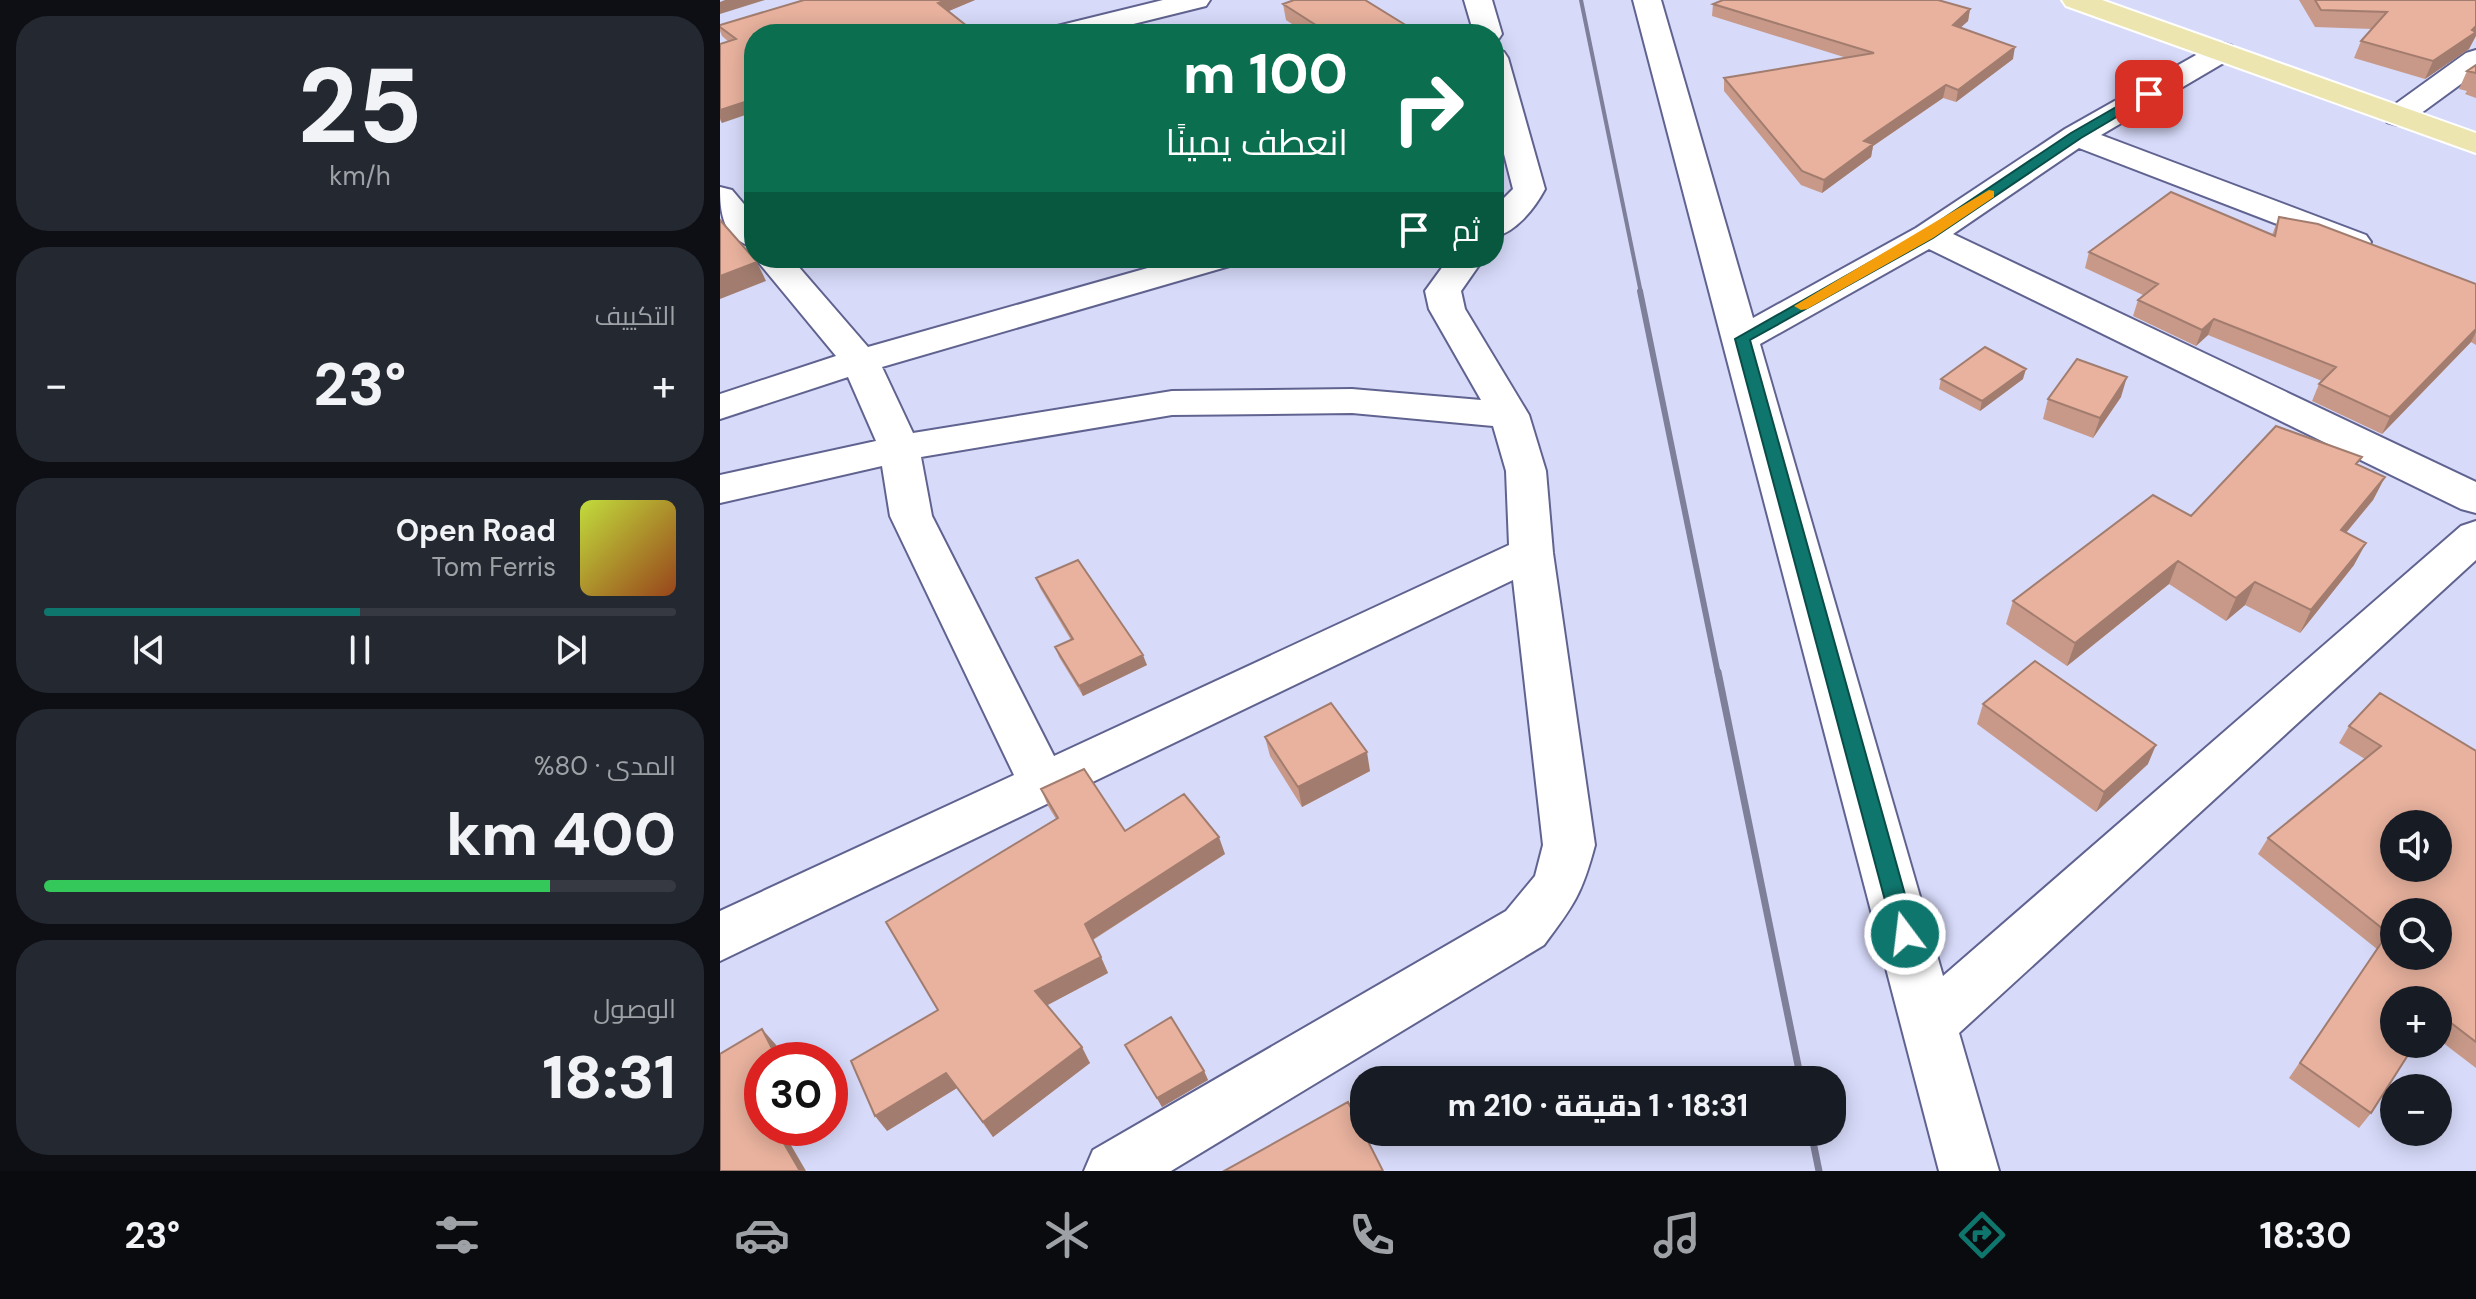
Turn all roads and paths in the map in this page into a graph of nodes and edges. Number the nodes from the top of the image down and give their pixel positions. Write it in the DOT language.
graph roads {
  1 [pos="1196,0"];
  2 [pos="1478,0"];
  3 [pos="1647,0"];
  4 [pos="2076,0"];
  5 [pos="1099,24"];
  6 [pos="1485,24"];
  7 [pos="2222,52"];
  8 [pos="2476,59"];
  9 [pos="1504,95"];
  10 [pos="2398,116"];
  11 [pos="2076,136"];
  12 [pos="2476,144"];
  13 [pos="720,197"];
  14 [pos="1504,212"];
  15 [pos="744,225"];
  16 [pos="1928,235"];
  17 [pos="2387,255"];
  18 [pos="781,268"];
  19 [pos="1186,268"];
  20 [pos="1460,268"];
  21 [pos="1742,339"];
  22 [pos="860,361"];
  23 [pos="720,407"];
  24 [pos="1509,415"];
  25 [pos="900,449"];
  26 [pos="720,489"];
  27 [pos="2476,499"];
  28 [pos="2476,536"];
  29 [pos="1531,553"];
  30 [pos="1043,784"];
  31 [pos="720,937"];
  32 [pos="1930,1023"];
  33 [pos="1114,1171"];
  34 [pos="1969,1171"];
  1 -- 5 [label="street"];
  2 -- 6 [label="street"];
  3 -- 21 [label="street"];
  4 -- 7 [label="main road"];
  7 -- 10 [label="main road"];
  7 -- 11 [label="street"];
  8 -- 10 [label="street"];
  9 -- 14 [label="street"];
  10 -- 12 [label="main road"];
  11 -- 16 [label="street"];
  11 -- 17 [label="street"];
  13 -- 15 [label="street"];
  16 -- 21 [label="street"];
  16 -- 27 [label="street"];
  18 -- 22 [label="street"];
  19 -- 22 [label="street"];
  20 -- 24 [label="street"];
  21 -- 32 [label="street"];
  22 -- 23 [label="street"];
  22 -- 25 [label="street"];
  24 -- 25 [label="street"];
  24 -- 29 [label="street"];
  25 -- 26 [label="street"];
  25 -- 30 [label="street"];
  28 -- 32 [label="street"];
  29 -- 30 [label="street"];
  29 -- 33 [label="street"];
  30 -- 31 [label="street"];
  32 -- 34 [label="street"];
}
